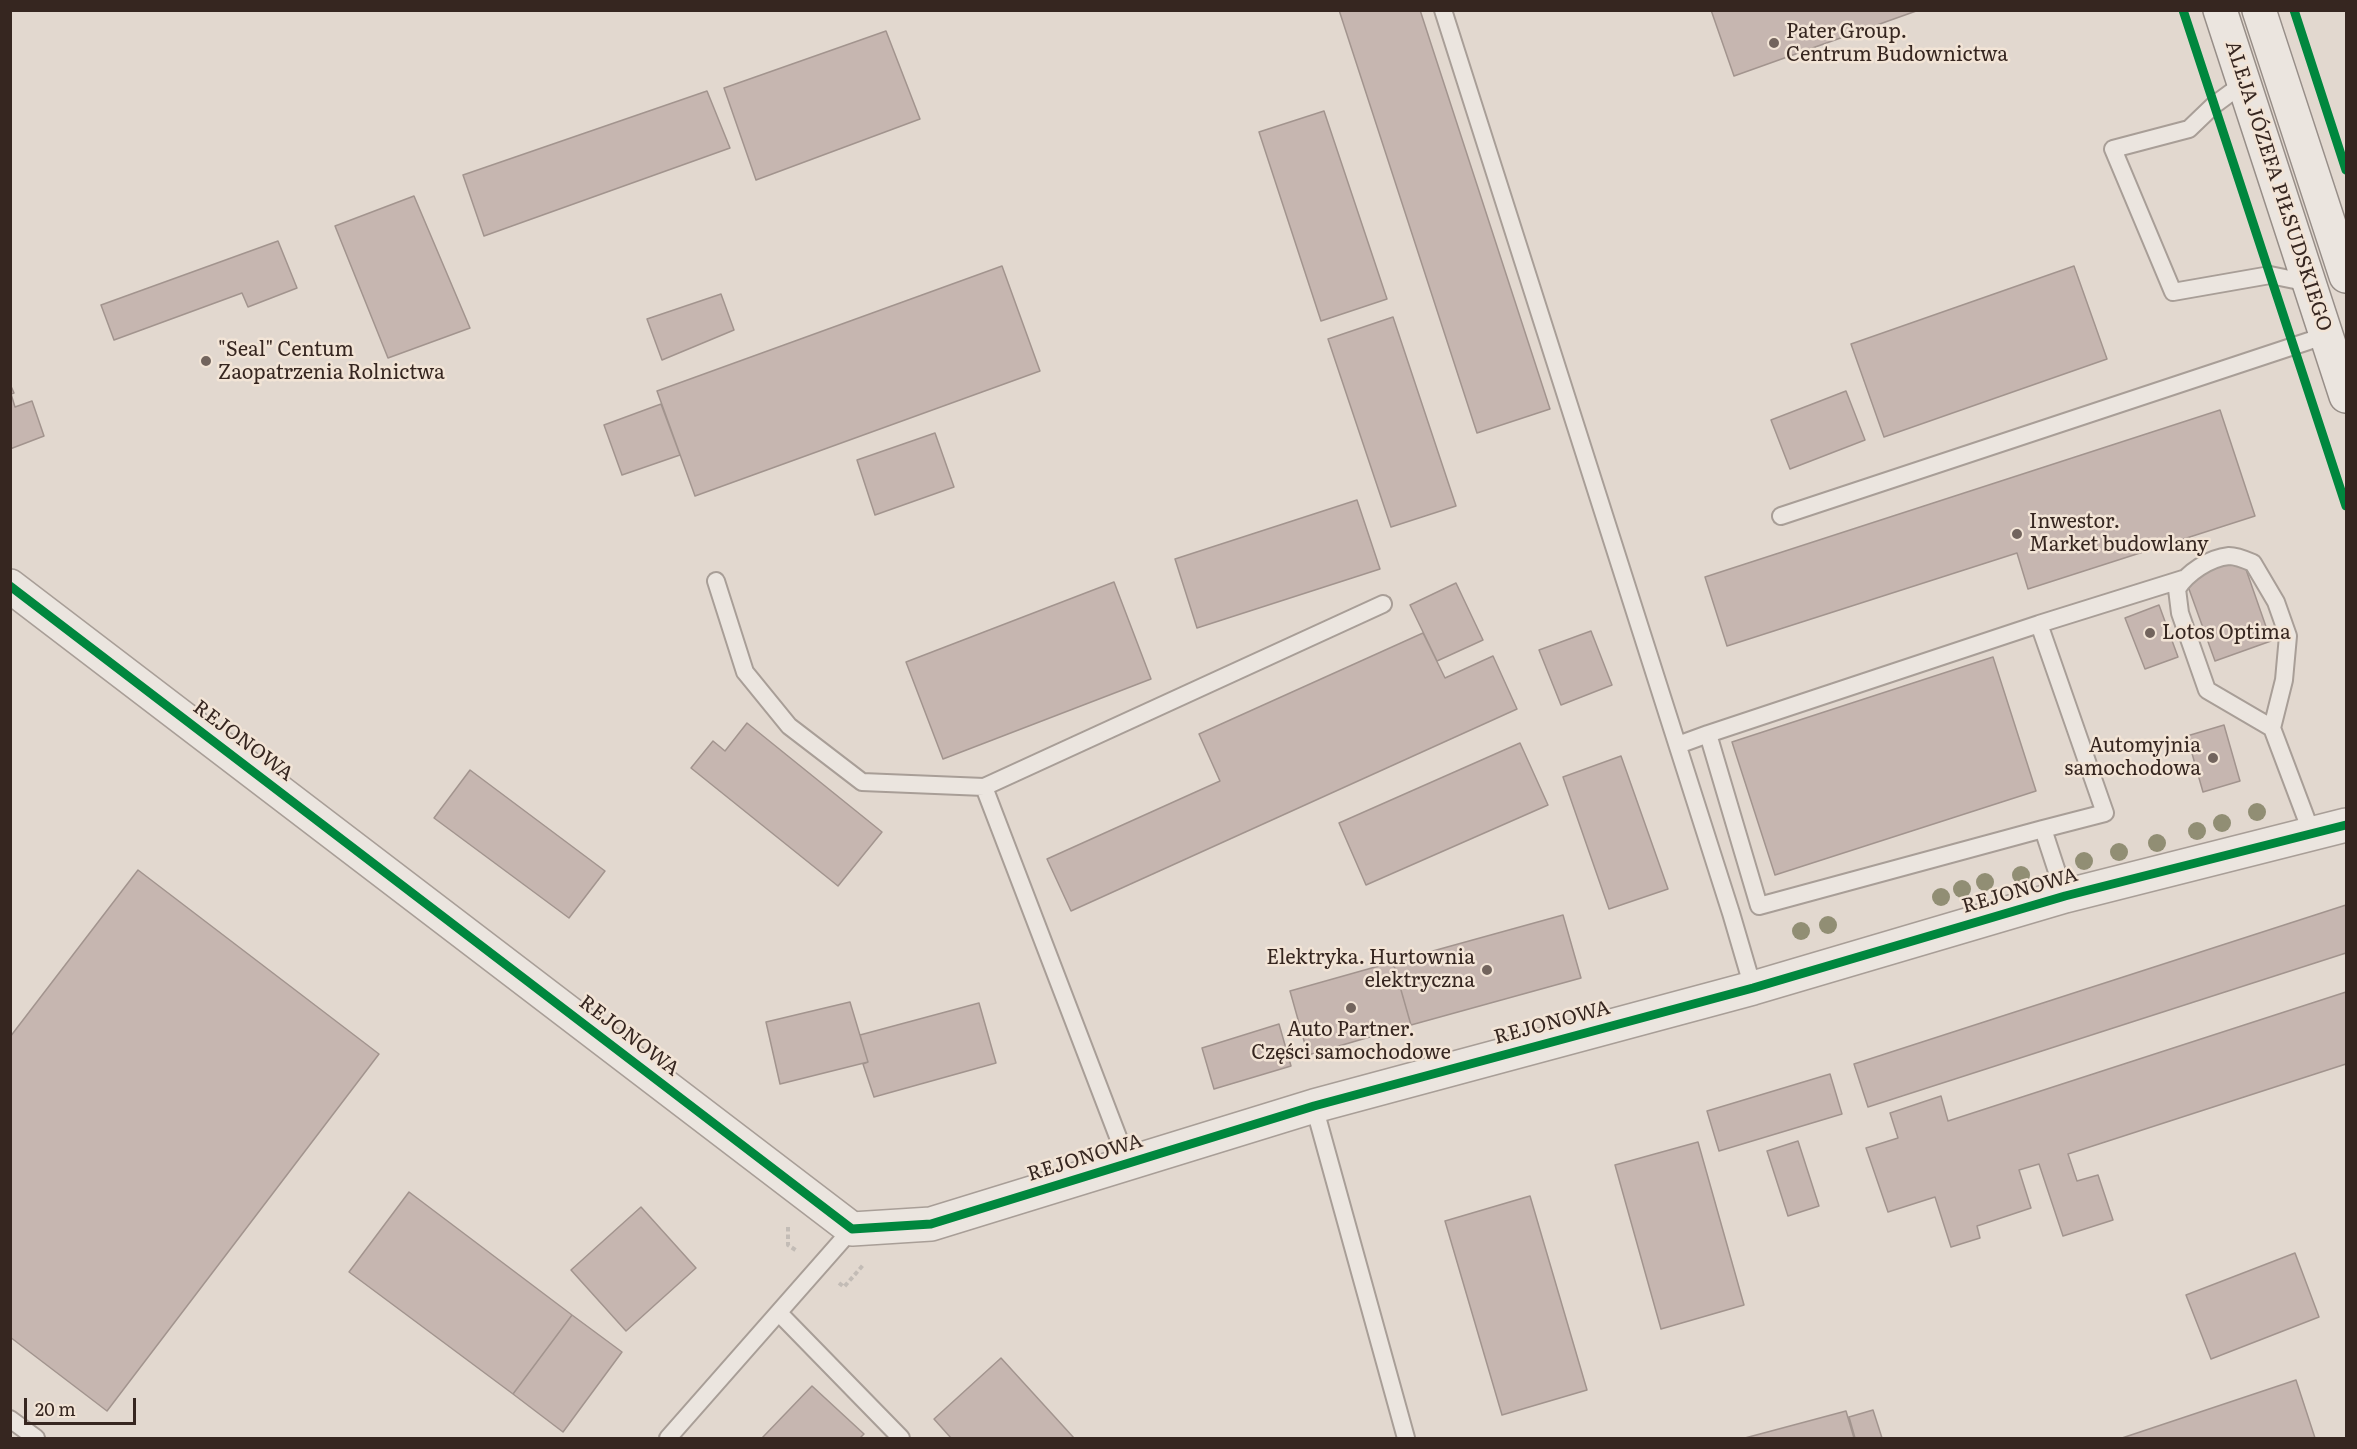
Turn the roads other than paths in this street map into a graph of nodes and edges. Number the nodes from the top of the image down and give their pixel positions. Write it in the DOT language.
graph roads {
  1 [pos="1443,10"];
  2 [pos="2220,10"];
  3 [pos="2259,10"];
  4 [pos="2244,83"];
  5 [pos="2346,276"];
  6 [pos="2309,283"];
  7 [pos="2327,335"];
  8 [pos="2346,396"];
  9 [pos="1781,516"];
  10 [pos="2183,579"];
  11 [pos="716,581"];
  12 [pos="10,586"];
  13 [pos="1383,604"];
  14 [pos="2038,624"];
  15 [pos="2272,728"];
  16 [pos="1708,734"];
  17 [pos="1678,745"];
  18 [pos="984,786"];
  19 [pos="2346,825"];
  20 [pos="2043,829"];
  21 [pos="2312,834"];
  22 [pos="2065,896"];
  23 [pos="1753,988"];
  24 [pos="1314,1106"];
  25 [pos="1128,1164"];
  26 [pos="852,1229"];
  27 [pos="779,1313"];
  28 [pos="10,1419"];
  29 [pos="36,1438"];
  30 [pos="668,1438"];
  31 [pos="902,1438"];
  32 [pos="1406,1438"];
  1 -- 17 [label="lane"];
  2 -- 4 [label="street, ALEJA JÓZEFA PIŁSUDSKIEGO"];
  3 -- 5 [label="street, ALEJA JÓZEFA PIŁSUDSKIEGO"];
  4 -- 6 [label="street, ALEJA JÓZEFA PIŁSUDSKIEGO"];
  4 -- 6 [label="lane"];
  6 -- 7 [label="street, ALEJA JÓZEFA PIŁSUDSKIEGO"];
  7 -- 8 [label="street, ALEJA JÓZEFA PIŁSUDSKIEGO"];
  7 -- 9 [label="lane"];
  10 -- 14 [label="lane"];
  10 -- 15 [label="lane"];
  10 -- 15 [label="lane"];
  11 -- 18 [label="lane"];
  12 -- 26 [label="street, REJONOWA"];
  13 -- 18 [label="lane"];
  14 -- 16 [label="lane"];
  14 -- 20 [label="lane"];
  15 -- 21 [label="lane"];
  16 -- 17 [label="lane"];
  16 -- 20 [label="lane"];
  17 -- 23 [label="lane"];
  18 -- 25 [label="lane"];
  19 -- 21 [label="street, REJONOWA"];
  20 -- 22 [label="lane"];
  21 -- 22 [label="street, REJONOWA"];
  22 -- 23 [label="street, REJONOWA"];
  23 -- 24 [label="street, REJONOWA"];
  24 -- 25 [label="street, REJONOWA"];
  24 -- 32 [label="lane"];
  25 -- 26 [label="street, REJONOWA"];
  26 -- 27 [label="lane"];
  27 -- 30 [label="lane"];
  27 -- 31 [label="lane"];
  28 -- 29 [label="lane"];
}
